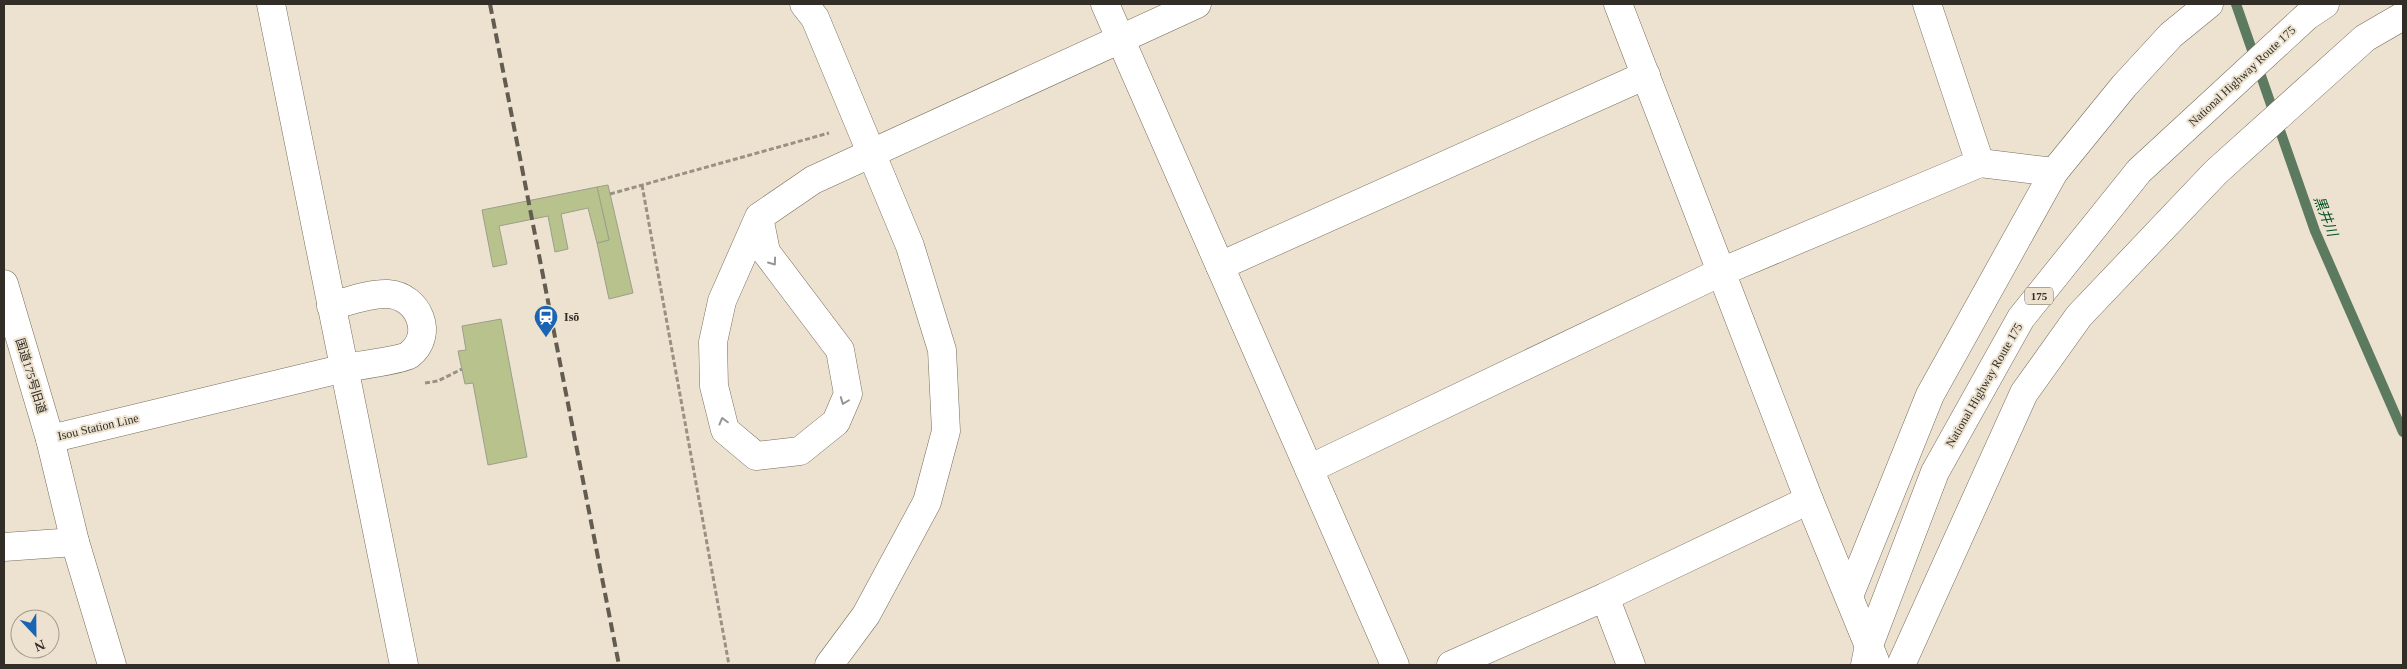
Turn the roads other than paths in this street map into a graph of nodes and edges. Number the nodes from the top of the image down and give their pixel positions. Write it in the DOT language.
graph roads {
  1 [pos="271,4"];
  2 [pos="804,4"];
  3 [pos="1105,4"];
  4 [pos="1196,4"];
  5 [pos="1618,4"];
  6 [pos="1927,4"];
  7 [pos="2209,4"];
  8 [pos="2325,4"];
  9 [pos="2403,16"];
  10 [pos="1120,39"];
  11 [pos="1646,75"];
  12 [pos="871,154"];
  13 [pos="1980,163"];
  14 [pos="2054,172"];
  15 [pos="759,216"];
  16 [pos="1220,266"];
  17 [pos="1721,272"];
  18 [pos="4,284"];
  19 [pos="331,306"];
  20 [pos="345,368"];
  21 [pos="50,439"];
  22 [pos="1309,469"];
  23 [pos="1809,500"];
  24 [pos="75,542"];
  25 [pos="4,547"];
  26 [pos="1849,596"];
  27 [pos="1605,597"];
  28 [pos="1870,658"];
  29 [pos="112,665"];
  30 [pos="404,665"];
  31 [pos="829,665"];
  32 [pos="1395,665"];
  33 [pos="1451,665"];
  34 [pos="1631,665"];
  35 [pos="1901,665"];
  1 -- 19 [label="main road"];
  2 -- 12 [label="main road"];
  3 -- 10 [label="main road"];
  4 -- 10 [label="main road"];
  5 -- 11 [label="main road"];
  6 -- 13 [label="main road"];
  7 -- 14 [label="main road"];
  8 -- 28 [label="main road, National Highway Route 175 / 175"];
  9 -- 35 [label="main road"];
  10 -- 12 [label="main road"];
  10 -- 16 [label="main road"];
  11 -- 16 [label="main road"];
  11 -- 17 [label="main road"];
  12 -- 15 [label="main road"];
  12 -- 31 [label="main road"];
  13 -- 14 [label="main road"];
  13 -- 17 [label="main road"];
  14 -- 26 [label="main road"];
  15 -- 15 [label="main road, one-way"];
  16 -- 22 [label="main road"];
  17 -- 22 [label="main road"];
  17 -- 23 [label="main road"];
  18 -- 21 [label="main road, 国道175号旧道"];
  19 -- 20 [label="main road"];
  19 -- 20 [label="main road, Isou Station Line"];
  20 -- 21 [label="main road, Isou Station Line"];
  20 -- 30 [label="main road"];
  21 -- 24 [label="main road, Isou Station Line"];
  22 -- 32 [label="main road"];
  23 -- 26 [label="main road"];
  23 -- 27 [label="main road"];
  24 -- 25 [label="main road"];
  24 -- 29 [label="main road, Isou Station Line"];
  26 -- 28 [label="main road"];
  27 -- 33 [label="main road"];
  27 -- 34 [label="main road"];
}
